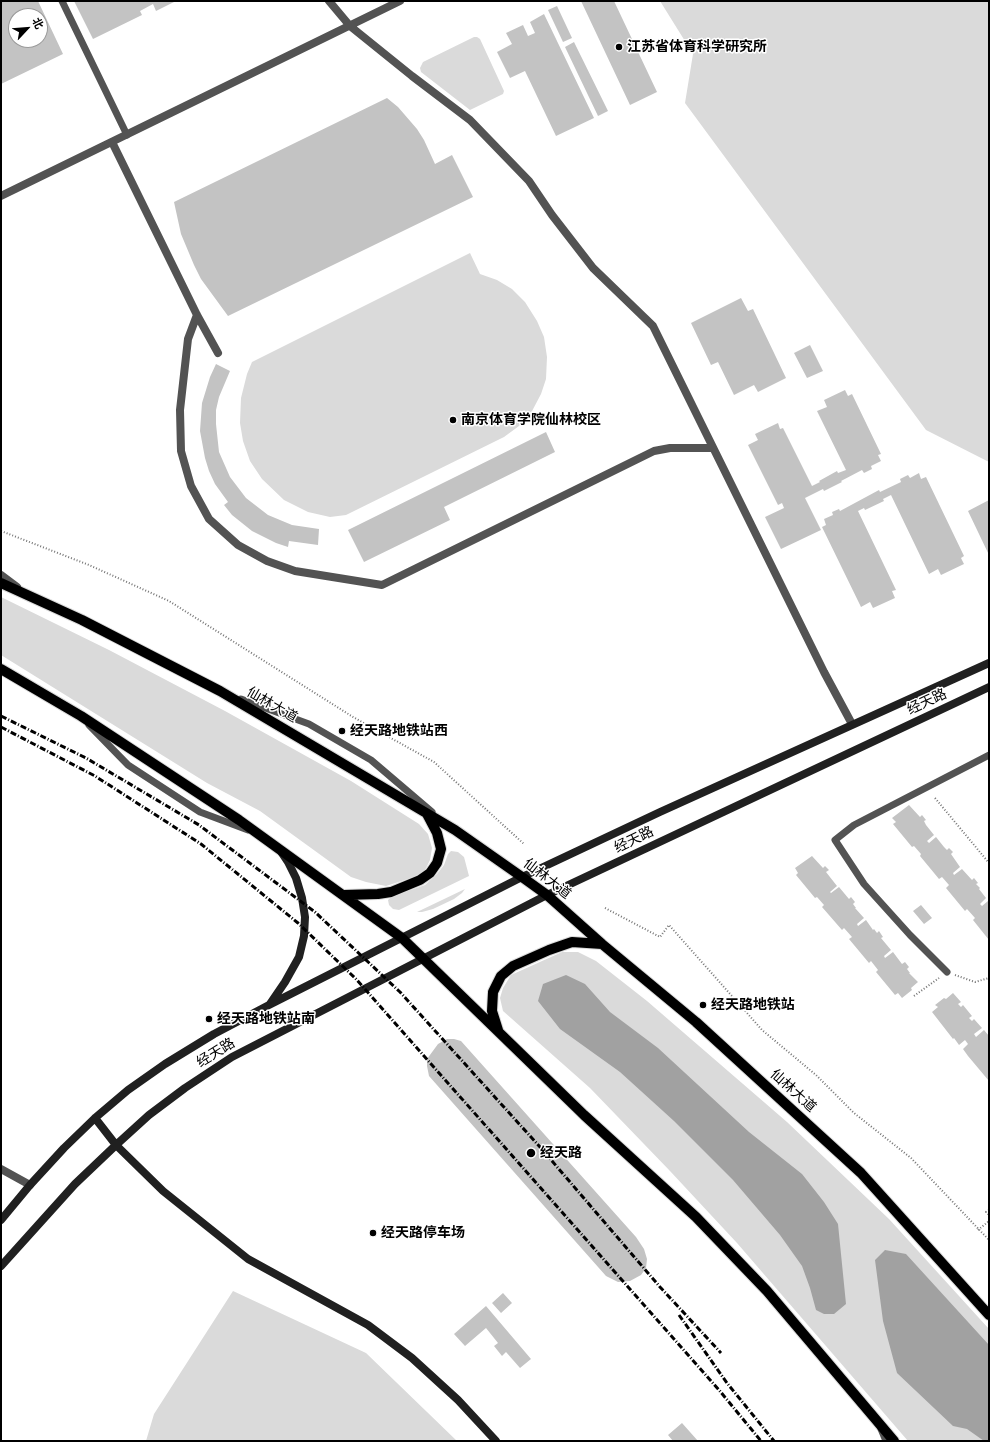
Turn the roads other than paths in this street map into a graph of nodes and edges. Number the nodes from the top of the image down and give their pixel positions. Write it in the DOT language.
graph roads {
  1 [pos="62,1"];
  2 [pos="329,1"];
  3 [pos="400,1"];
  4 [pos="350,26"];
  5 [pos="127,135"];
  6 [pos="112,142"];
  7 [pos="1,196"];
  8 [pos="197,316"];
  9 [pos="218,352"];
  10 [pos="713,448"];
  11 [pos="1,575"];
  12 [pos="1,583"];
  13 [pos="27,595"];
  14 [pos="989,663"];
  15 [pos="1,669"];
  16 [pos="989,687"];
  17 [pos="220,691"];
  18 [pos="80,716"];
  19 [pos="852,724"];
  20 [pos="989,755"];
  21 [pos="427,814"];
  22 [pos="455,830"];
  23 [pos="258,834"];
  24 [pos="278,848"];
  25 [pos="522,877"];
  26 [pos="344,895"];
  27 [pos="547,895"];
  28 [pos="402,938"];
  29 [pos="602,944"];
  30 [pos="425,958"];
  31 [pos="947,972"];
  32 [pos="269,1005"];
  33 [pos="498,1031"];
  34 [pos="95,1118"];
  35 [pos="116,1145"];
  36 [pos="1,1169"];
  37 [pos="30,1185"];
  38 [pos="1,1220"];
  39 [pos="1,1266"];
  40 [pos="979,1303"];
  41 [pos="989,1311"];
  42 [pos="989,1315"];
  43 [pos="877,1422"];
  44 [pos="496,1441"];
  45 [pos="886,1441"];
  46 [pos="894,1441"];
  1 -- 5 [label="lane"];
  2 -- 4 [label="street"];
  3 -- 4 [label="street"];
  4 -- 5 [label="street"];
  4 -- 10 [label="street"];
  5 -- 6 [label="street"];
  6 -- 7 [label="street"];
  6 -- 8 [label="street"];
  8 -- 9 [label="street"];
  8 -- 10 [label="street"];
  10 -- 19 [label="street"];
  11 -- 13 [label="street"];
  12 -- 13 [label="main road, 仙林大道"];
  13 -- 17 [label="main road, 仙林大道"];
  14 -- 19 [label="main road, 经天路"];
  15 -- 18 [label="main road"];
  16 -- 27 [label="main road, 经天路"];
  17 -- 21 [label="main road, 仙林大道"];
  17 -- 22 [label="lane"];
  18 -- 23 [label="main road"];
  18 -- 23 [label="lane"];
  19 -- 25 [label="main road, 经天路"];
  20 -- 31 [label="lane"];
  21 -- 22 [label="main road, 仙林大道"];
  21 -- 26 [label="main road"];
  22 -- 25 [label="main road, 仙林大道"];
  23 -- 24 [label="main road"];
  24 -- 26 [label="main road"];
  24 -- 32 [label="main road"];
  25 -- 27 [label="main road, 仙林大道"];
  25 -- 28 [label="main road, 经天路"];
  26 -- 28 [label="main road"];
  27 -- 29 [label="main road, 仙林大道"];
  27 -- 30 [label="main road, 经天路"];
  28 -- 30 [label="main road"];
  28 -- 32 [label="main road, 经天路"];
  29 -- 33 [label="main road"];
  29 -- 40 [label="main road, 仙林大道"];
  30 -- 33 [label="main road"];
  30 -- 35 [label="main road, 经天路"];
  32 -- 34 [label="main road, 经天路"];
  33 -- 43 [label="main road"];
  34 -- 35 [label="main road"];
  34 -- 37 [label="main road, 经天路"];
  35 -- 39 [label="main road, 经天路"];
  35 -- 44 [label="main road"];
  36 -- 37 [label="street"];
  37 -- 38 [label="main road, 经天路"];
  40 -- 41 [label="lane"];
  40 -- 42 [label="main road, 仙林大道"];
  43 -- 45 [label="lane"];
  43 -- 46 [label="main road"];
}
